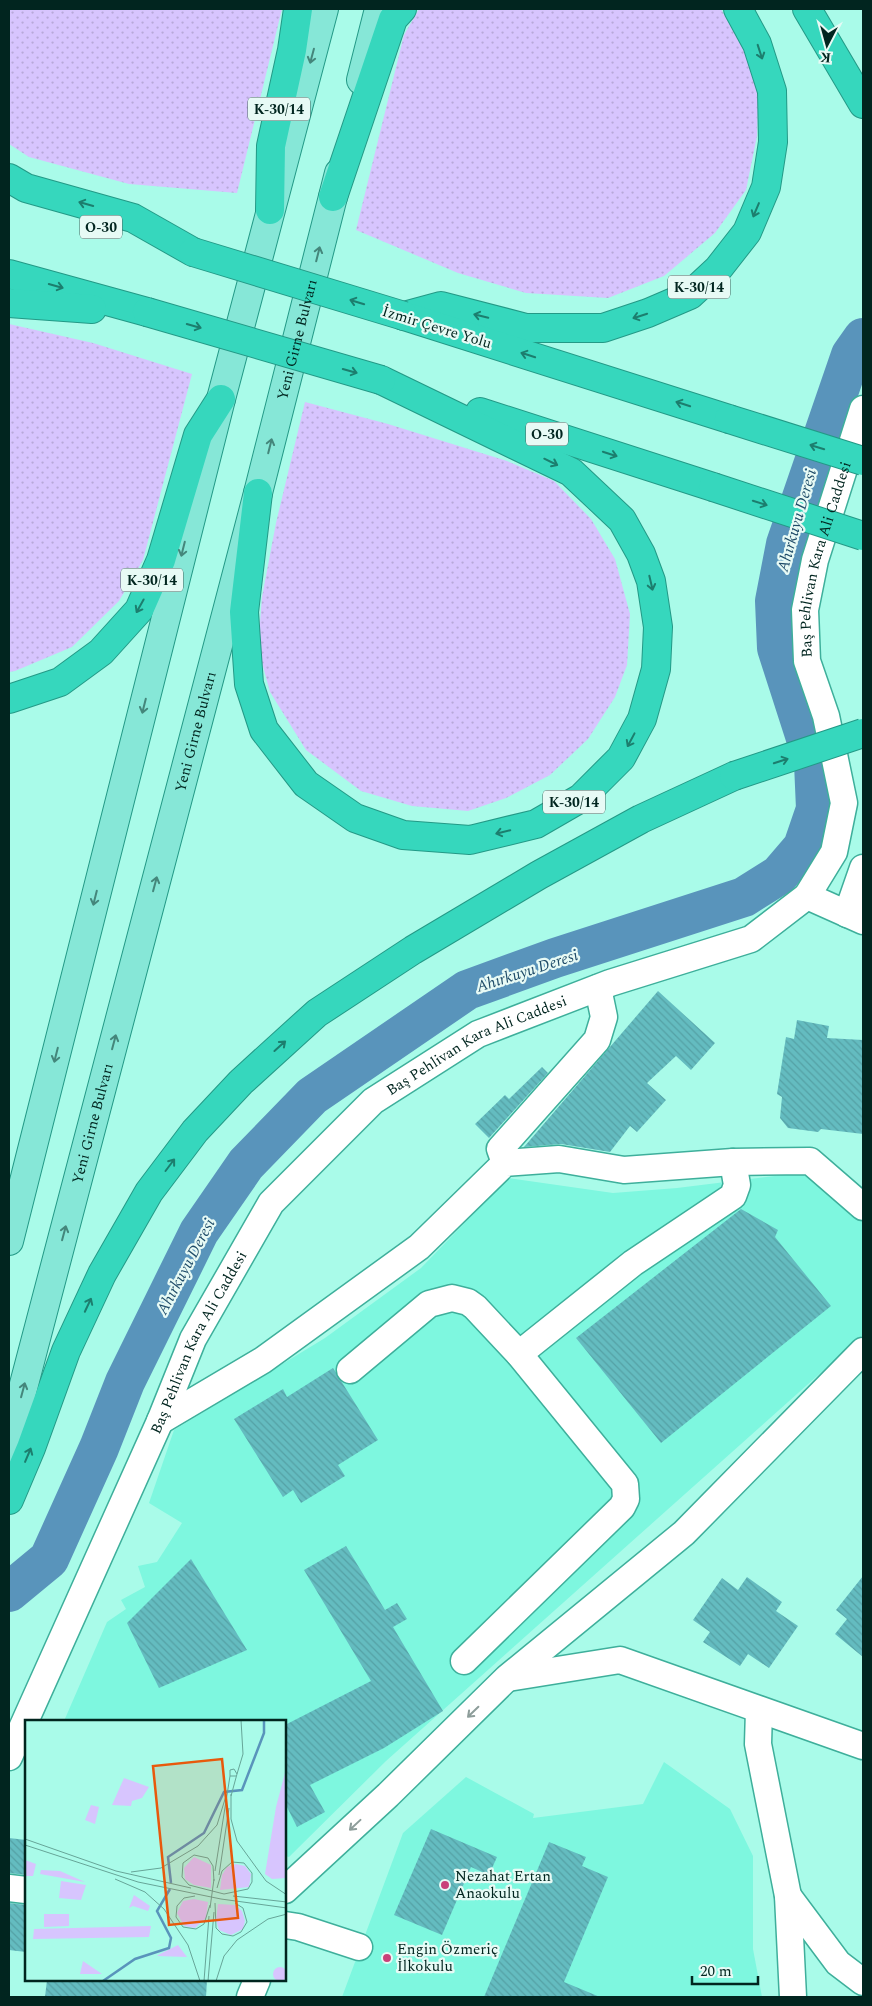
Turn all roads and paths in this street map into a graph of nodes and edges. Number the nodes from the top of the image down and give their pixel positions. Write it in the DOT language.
graph roads {
  1 [pos="298,9"];
  2 [pos="324,9"];
  3 [pos="379,9"];
  4 [pos="402,9"];
  5 [pos="738,9"];
  6 [pos="807,9"];
  7 [pos="863,104"];
  8 [pos="9,178"];
  9 [pos="333,197"];
  10 [pos="9,201"];
  11 [pos="270,210"];
  12 [pos="193,252"];
  13 [pos="9,274"];
  14 [pos="9,303"];
  15 [pos="147,312"];
  16 [pos="404,316"];
  17 [pos="381,380"];
  18 [pos="221,399"];
  19 [pos="863,409"];
  20 [pos="863,461"];
  21 [pos="258,493"];
  22 [pos="863,536"];
  23 [pos="9,698"];
  24 [pos="863,733"];
  25 [pos="863,868"];
  26 [pos="807,896"];
  27 [pos="855,917"];
  28 [pos="598,988"];
  29 [pos="733,1162"];
  30 [pos="505,1163"];
  31 [pos="863,1207"];
  32 [pos="9,1241"];
  33 [pos="863,1351"];
  34 [pos="519,1354"];
  35 [pos="350,1370"];
  36 [pos="160,1421"];
  37 [pos="9,1454"];
  38 [pos="9,1500"];
  39 [pos="464,1661"];
  40 [pos="507,1678"];
  41 [pos="759,1710"];
  42 [pos="26,1720"];
  43 [pos="25,1722"];
  44 [pos="863,1746"];
  45 [pos="9,1758"];
  46 [pos="9,1888"];
  47 [pos="286,1889"];
  48 [pos="25,1890"];
  49 [pos="788,1896"];
  50 [pos="286,1925"];
  51 [pos="360,1947"];
  52 [pos="256,1981"];
  53 [pos="863,1982"];
  54 [pos="250,1997"];
  55 [pos="793,1997"];
  1 -- 11 [label="highway, K-30/14"];
  2 -- 11 [label="main road, one-way"];
  3 -- 9 [label="main road, Yeni Girne Bulvarı"];
  4 -- 9 [label="highway"];
  5 -- 16 [label="highway, K-30/14, one-way"];
  6 -- 7 [label="highway"];
  12 -- 8 [label="highway, one-way"];
  21 -- 9 [label="main road, Yeni Girne Bulvarı, one-way"];
  10 -- 12 [label="highway, İzmir Çevre Yolu / O-30"];
  11 -- 18 [label="main road"];
  16 -- 12 [label="highway, İzmir Çevre Yolu / O-30, one-way, bridge"];
  13 -- 15 [label="highway, one-way"];
  14 -- 15 [label="highway"];
  15 -- 17 [label="highway, one-way, bridge"];
  20 -- 16 [label="highway, İzmir Çevre Yolu / O-30, one-way, bridge"];
  17 -- 21 [label="highway, K-30/14, one-way"];
  17 -- 22 [label="highway, O-30, one-way, bridge"];
  18 -- 23 [label="highway, K-30/14, one-way"];
  18 -- 32 [label="main road, one-way"];
  19 -- 26 [label="street, Baş Pehlivan Kara Ali Caddesi"];
  37 -- 21 [label="main road, Yeni Girne Bulvarı, one-way"];
  38 -- 24 [label="highway, K-30/14, one-way, bridge"];
  25 -- 27 [label="street"];
  26 -- 27 [label="street"];
  26 -- 28 [label="street, Baş Pehlivan Kara Ali Caddesi"];
  28 -- 30 [label="street"];
  28 -- 36 [label="street, Baş Pehlivan Kara Ali Caddesi"];
  29 -- 30 [label="street"];
  29 -- 31 [label="street"];
  29 -- 34 [label="street"];
  30 -- 36 [label="street"];
  33 -- 40 [label="street"];
  34 -- 35 [label="street"];
  34 -- 39 [label="street"];
  36 -- 42 [label="street, Baş Pehlivan Kara Ali Caddesi"];
  40 -- 41 [label="street"];
  40 -- 47 [label="street, one-way"];
  41 -- 44 [label="street"];
  41 -- 49 [label="street"];
  43 -- 45 [label="street, Baş Pehlivan Kara Ali Caddesi"];
  46 -- 48 [label="street"];
  49 -- 53 [label="street"];
  49 -- 55 [label="street"];
  50 -- 51 [label="street"];
  52 -- 54 [label="street"];
}
